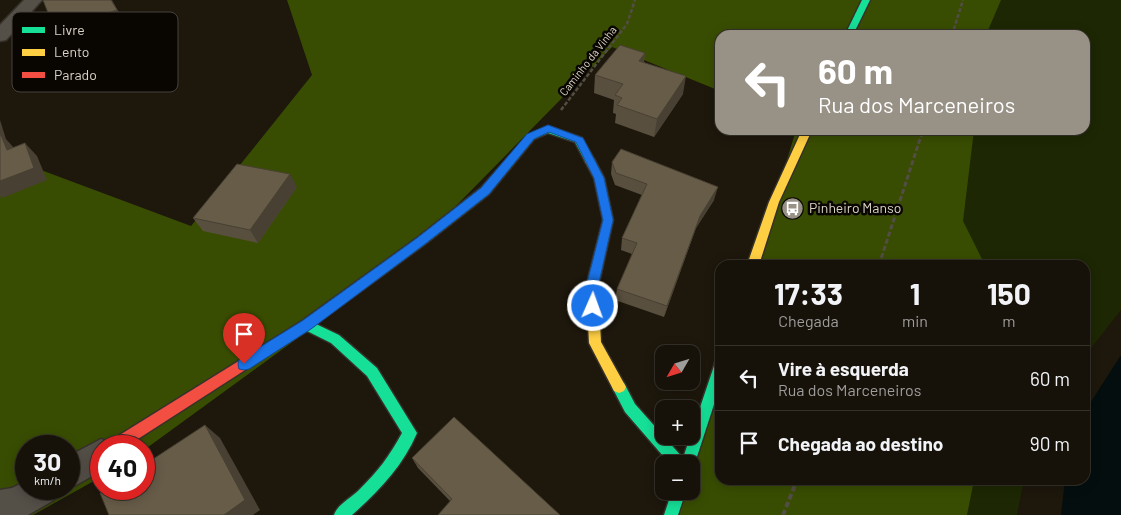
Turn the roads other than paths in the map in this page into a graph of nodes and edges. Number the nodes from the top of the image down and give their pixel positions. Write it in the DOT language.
graph roads {
  1 [pos="33,0"];
  2 [pos="866,0"];
  3 [pos="22,12"];
  4 [pos="12,23"];
  5 [pos="851,30"];
  6 [pos="0,36"];
  7 [pos="805,135"];
  8 [pos="755,260"];
  9 [pos="306,325"];
  10 [pos="715,381"];
  11 [pos="132,435"];
  12 [pos="671,455"];
  13 [pos="691,455"];
  14 [pos="676,500"];
  15 [pos="340,515"];
  16 [pos="671,515"];
  1 -- 3 [label="street"];
  2 -- 5 [label="street"];
  4 -- 6 [label="street"];
  7 -- 8 [label="street"];
  9 -- 11 [label="street"];
  9 -- 12 [label="street"];
  9 -- 15 [label="street"];
  10 -- 13 [label="street"];
  14 -- 16 [label="street"];
}
